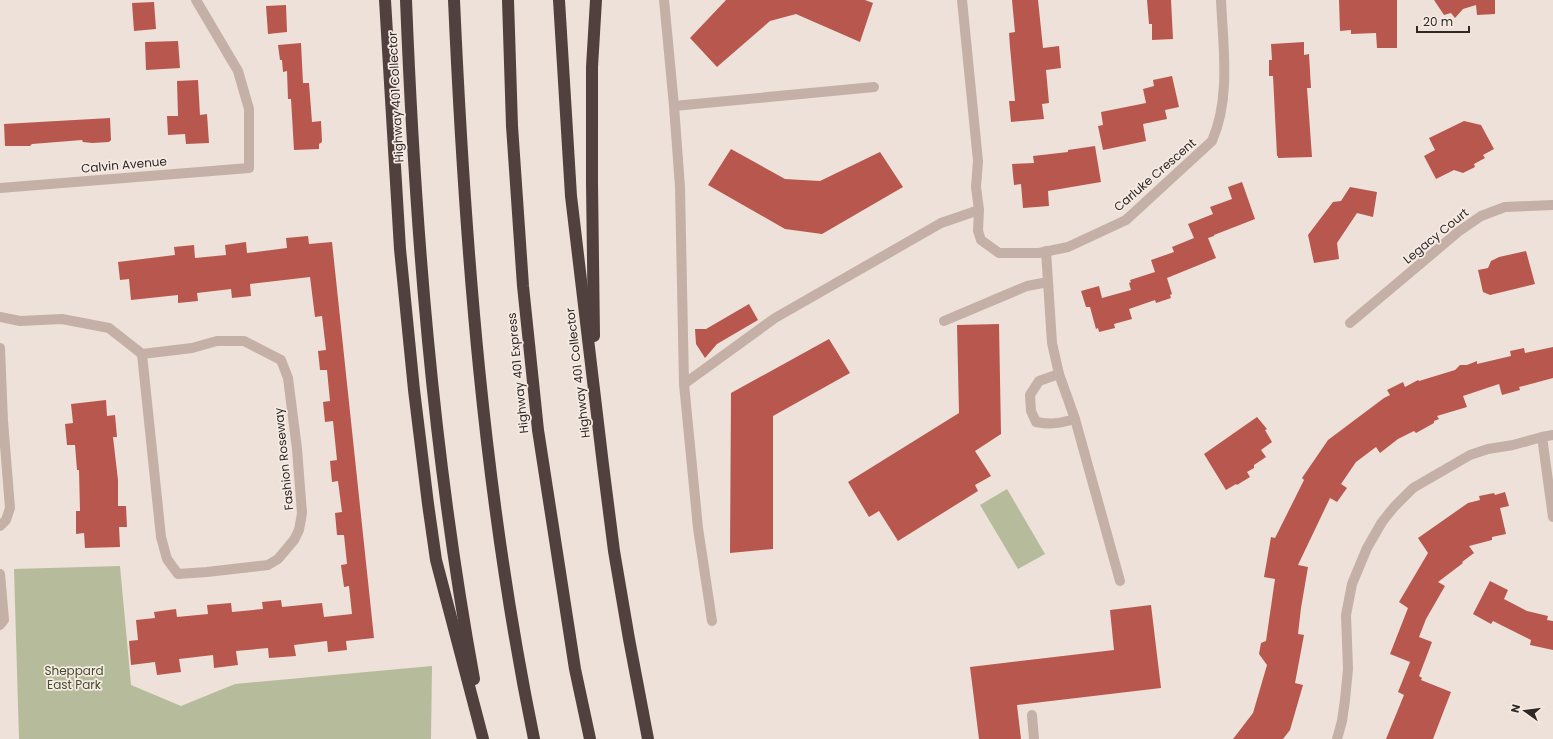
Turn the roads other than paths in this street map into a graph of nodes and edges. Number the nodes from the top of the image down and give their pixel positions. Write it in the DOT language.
graph roads {
  1 [pos="196,0"];
  2 [pos="385,0"];
  3 [pos="406,0"];
  4 [pos="454,0"];
  5 [pos="508,0"];
  6 [pos="559,0"];
  7 [pos="596,0"];
  8 [pos="664,0"];
  9 [pos="962,0"];
  10 [pos="1221,0"];
  11 [pos="874,86"];
  12 [pos="674,106"];
  13 [pos="0,188"];
  14 [pos="1553,205"];
  15 [pos="979,210"];
  16 [pos="1046,251"];
  17 [pos="1048,282"];
  18 [pos="0,317"];
  19 [pos="944,321"];
  20 [pos="1350,323"];
  21 [pos="0,348"];
  22 [pos="142,354"];
  23 [pos="1059,374"];
  24 [pos="684,384"];
  25 [pos="595,403"];
  26 [pos="1075,419"];
  27 [pos="2,421"];
  28 [pos="1553,435"];
  29 [pos="1542,437"];
  30 [pos="1553,517"];
  31 [pos="0,526"];
  32 [pos="0,574"];
  33 [pos="1120,581"];
  34 [pos="712,621"];
  35 [pos="0,624"];
  36 [pos="1032,715"];
  37 [pos="484,739"];
  38 [pos="534,739"];
  39 [pos="590,739"];
  40 [pos="648,739"];
  41 [pos="1034,739"];
  42 [pos="1337,739"];
  1 -- 13 [label="street, Calvin Avenue"];
  2 -- 37 [label="highway"];
  3 -- 37 [label="highway, Highway 401 Collector"];
  4 -- 38 [label="highway"];
  5 -- 39 [label="highway, Highway 401 Express"];
  6 -- 25 [label="highway, Highway 401 Collector"];
  7 -- 25 [label="highway"];
  8 -- 12 [label="street"];
  9 -- 15 [label="street, Carluke Crescent"];
  10 -- 16 [label="street, Carluke Crescent"];
  11 -- 12 [label="street"];
  12 -- 24 [label="street"];
  14 -- 20 [label="street, Legacy Court"];
  15 -- 16 [label="street, Carluke Crescent"];
  15 -- 24 [label="street"];
  16 -- 17 [label="street"];
  17 -- 19 [label="street"];
  17 -- 23 [label="street"];
  18 -- 22 [label="street"];
  21 -- 27 [label="street"];
  22 -- 22 [label="street, Fashion Roseway"];
  23 -- 26 [label="street"];
  23 -- 26 [label="street"];
  24 -- 34 [label="street"];
  25 -- 40 [label="highway, Highway 401 Collector"];
  26 -- 33 [label="street"];
  27 -- 31 [label="street"];
  28 -- 29 [label="street"];
  29 -- 30 [label="street"];
  29 -- 42 [label="street"];
  32 -- 35 [label="street"];
  36 -- 41 [label="street"];
}
